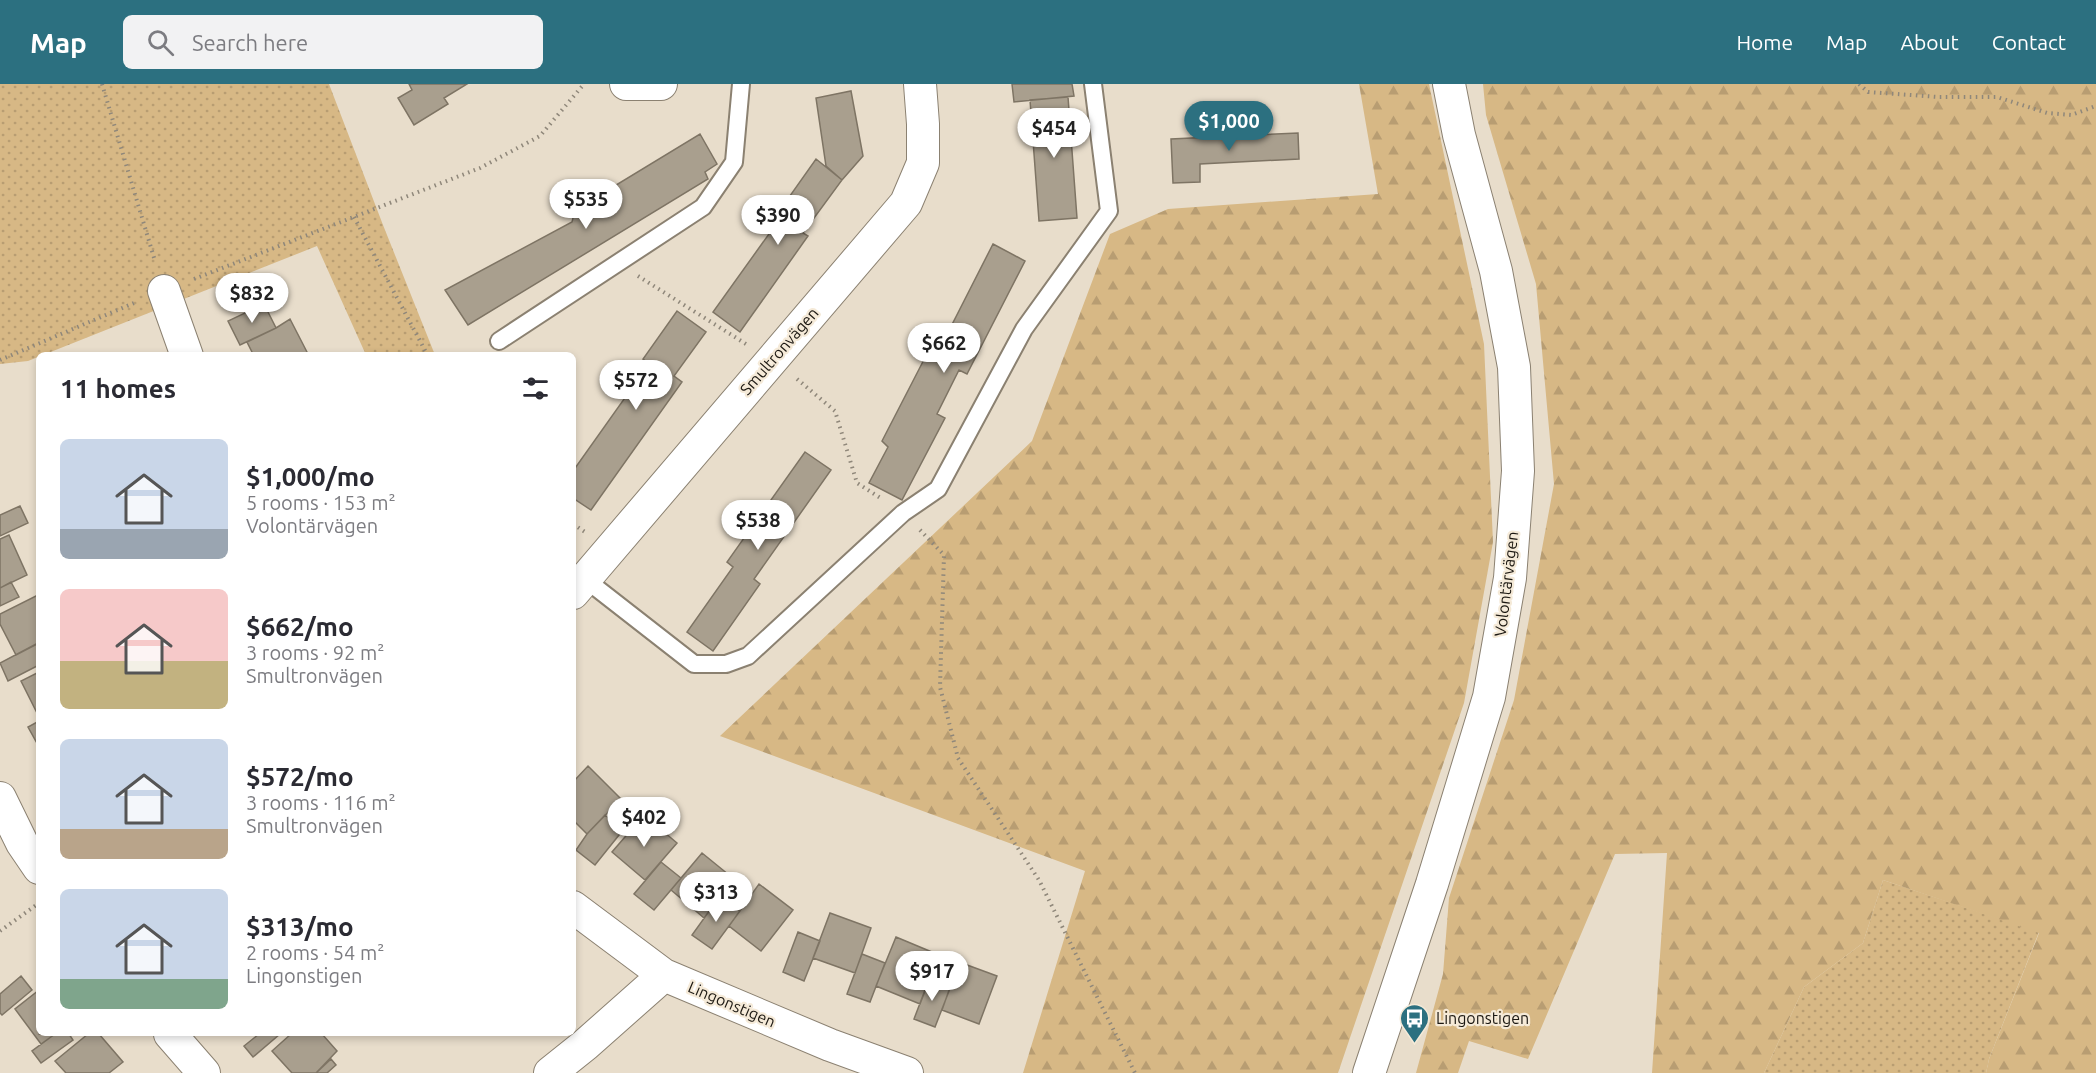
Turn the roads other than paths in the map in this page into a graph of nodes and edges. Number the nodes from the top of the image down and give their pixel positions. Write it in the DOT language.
graph roads {
  1 [pos="626,84"];
  2 [pos="661,84"];
  3 [pos="741,84"];
  4 [pos="920,84"];
  5 [pos="1093,84"];
  6 [pos="1449,84"];
  7 [pos="164,291"];
  8 [pos="498,340"];
  9 [pos="186,352"];
  10 [pos="579,586"];
  11 [pos="0,798"];
  12 [pos="36,864"];
  13 [pos="576,908"];
  14 [pos="664,975"];
  15 [pos="172,1036"];
  16 [pos="204,1073"];
  17 [pos="550,1073"];
  18 [pos="907,1073"];
  19 [pos="1369,1073"];
  1 -- 2 [label="street"];
  3 -- 8 [label="lane"];
  4 -- 10 [label="street, Smultronvägen"];
  5 -- 10 [label="lane"];
  6 -- 19 [label="street, Volontärvägen"];
  7 -- 9 [label="street"];
  11 -- 12 [label="street"];
  13 -- 14 [label="street, Lingonstigen"];
  14 -- 17 [label="street"];
  14 -- 18 [label="street, Lingonstigen"];
  15 -- 16 [label="street"];
}
